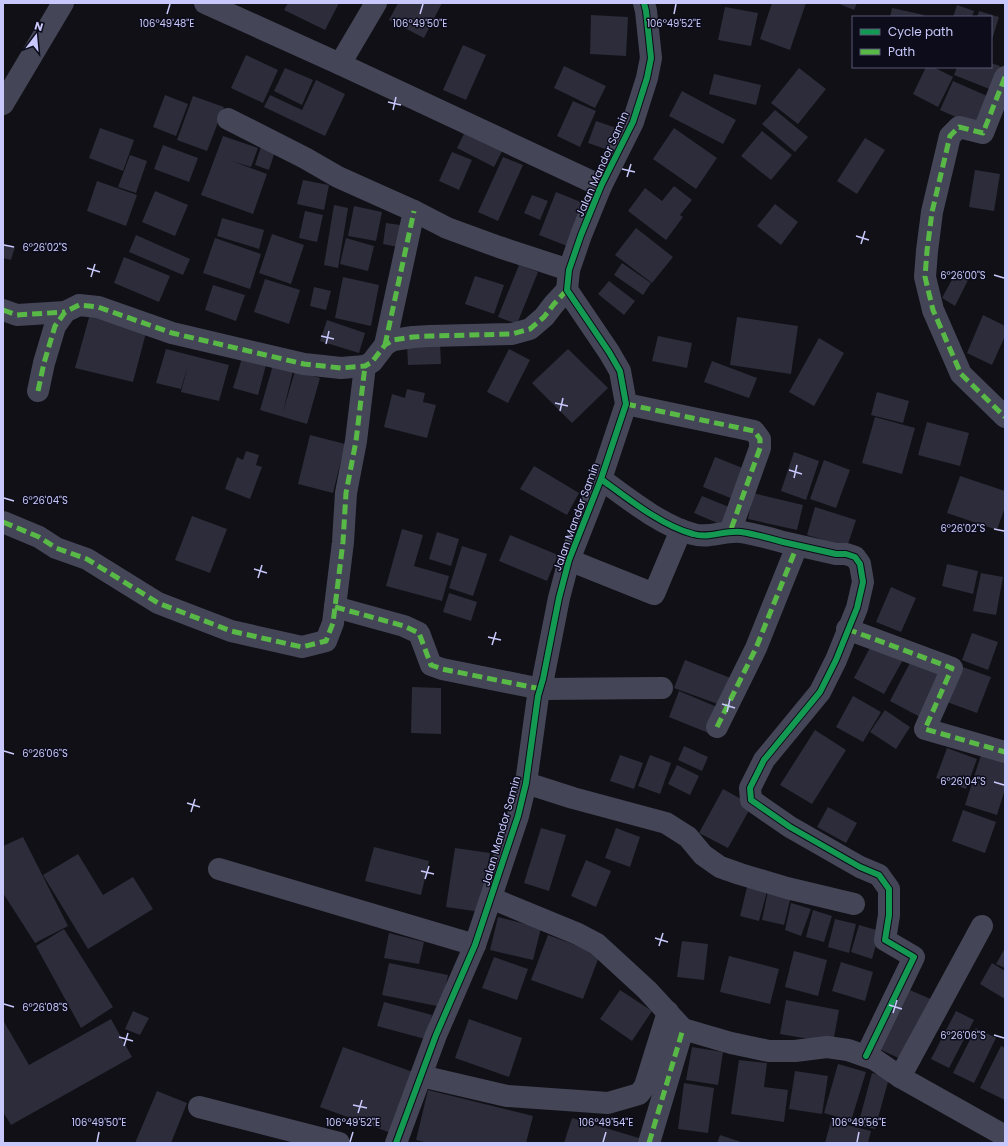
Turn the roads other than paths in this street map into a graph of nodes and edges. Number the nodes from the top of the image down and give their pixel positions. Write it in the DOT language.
graph roads {
  1 [pos="63,3"];
  2 [pos="205,3"];
  3 [pos="376,3"];
  4 [pos="644,3"];
  5 [pos="340,64"];
  6 [pos="1005,77"];
  7 [pos="3,104"];
  8 [pos="228,119"];
  9 [pos="600,186"];
  10 [pos="414,211"];
  11 [pos="568,280"];
  12 [pos="3,310"];
  13 [pos="65,312"];
  14 [pos="385,345"];
  15 [pos="365,366"];
  16 [pos="38,391"];
  17 [pos="626,404"];
  18 [pos="1005,417"];
  19 [pos="601,479"];
  20 [pos="3,522"];
  21 [pos="681,530"];
  22 [pos="730,532"];
  23 [pos="797,546"];
  24 [pos="569,560"];
  25 [pos="335,607"];
  26 [pos="847,629"];
  27 [pos="662,688"];
  28 [pos="540,689"];
  29 [pos="717,727"];
  30 [pos="1005,752"];
  31 [pos="526,783"];
  32 [pos="219,869"];
  33 [pos="492,898"];
  34 [pos="854,904"];
  35 [pos="982,926"];
  36 [pos="475,945"];
  37 [pos="668,1012"];
  38 [pos="683,1029"];
  39 [pos="866,1056"];
  40 [pos="421,1076"];
  41 [pos="900,1076"];
  42 [pos="199,1107"];
  43 [pos="1005,1136"];
  44 [pos="339,1143"];
  45 [pos="396,1143"];
  46 [pos="649,1143"];
  1 -- 7 [label="street"];
  2 -- 5 [label="street"];
  3 -- 5 [label="street"];
  4 -- 9 [label="street, Jalan Mandor Samin"];
  5 -- 9 [label="street"];
  6 -- 18 [label="street"];
  8 -- 10 [label="street"];
  9 -- 11 [label="street, Jalan Mandor Samin"];
  10 -- 11 [label="street"];
  10 -- 14 [label="street"];
  11 -- 14 [label="street"];
  11 -- 17 [label="street, Jalan Mandor Samin"];
  12 -- 13 [label="street"];
  13 -- 15 [label="street"];
  13 -- 16 [label="street"];
  14 -- 15 [label="street"];
  15 -- 25 [label="street"];
  17 -- 19 [label="street, Jalan Mandor Samin"];
  17 -- 22 [label="street"];
  19 -- 21 [label="street"];
  19 -- 24 [label="street, Jalan Mandor Samin"];
  20 -- 25 [label="street"];
  21 -- 22 [label="street"];
  21 -- 24 [label="street"];
  22 -- 23 [label="street"];
  23 -- 26 [label="street"];
  23 -- 29 [label="street"];
  24 -- 28 [label="street, Jalan Mandor Samin"];
  25 -- 28 [label="street"];
  26 -- 30 [label="street"];
  26 -- 39 [label="street"];
  27 -- 28 [label="street"];
  28 -- 31 [label="street, Jalan Mandor Samin"];
  31 -- 33 [label="street, Jalan Mandor Samin"];
  31 -- 34 [label="street"];
  32 -- 36 [label="street"];
  33 -- 36 [label="street, Jalan Mandor Samin"];
  33 -- 37 [label="street"];
  35 -- 41 [label="street"];
  36 -- 40 [label="street, Jalan Mandor Samin"];
  37 -- 38 [label="street"];
  37 -- 40 [label="street"];
  38 -- 39 [label="street"];
  38 -- 46 [label="street"];
  39 -- 41 [label="street"];
  40 -- 45 [label="street, Jalan Mandor Samin"];
  41 -- 43 [label="street"];
  42 -- 44 [label="street"];
}
